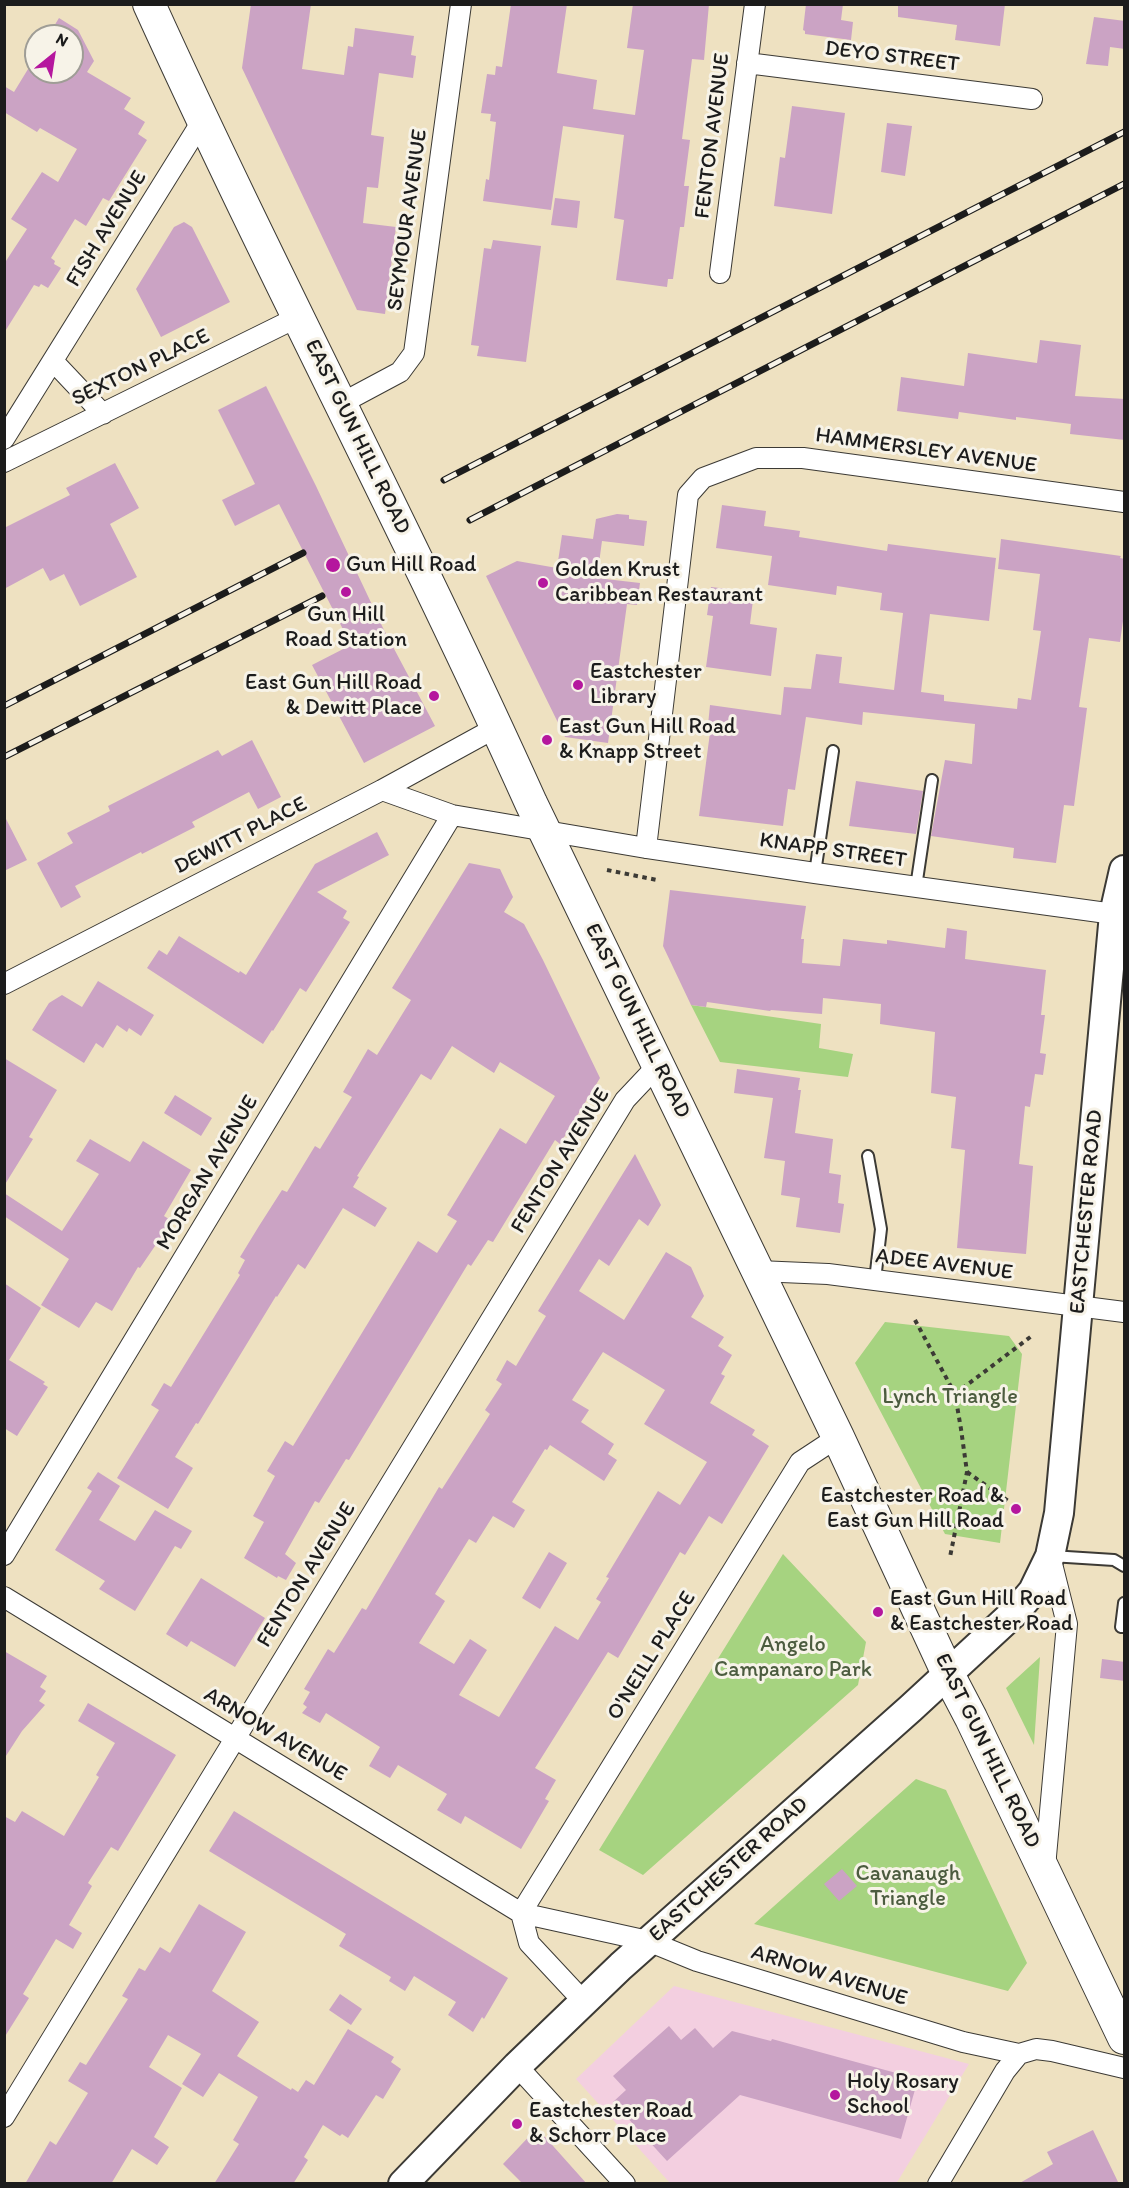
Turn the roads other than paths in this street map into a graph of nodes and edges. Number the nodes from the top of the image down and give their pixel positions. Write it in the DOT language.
graph roads {
  1 [pos="149,4"];
  2 [pos="461,4"];
  3 [pos="754,4"];
  4 [pos="747,63"];
  5 [pos="1032,99"];
  6 [pos="202,121"];
  7 [pos="720,273"];
  8 [pos="298,317"];
  9 [pos="53,362"];
  10 [pos="342,403"];
  11 [pos="103,414"];
  12 [pos="4,439"];
  13 [pos="4,462"];
  14 [pos="1125,502"];
  15 [pos="497,727"];
  16 [pos="833,751"];
  17 [pos="932,780"];
  18 [pos="382,790"];
  19 [pos="452,815"];
  20 [pos="546,831"];
  21 [pos="646,848"];
  22 [pos="1125,870"];
  23 [pos="814,873"];
  24 [pos="916,887"];
  25 [pos="1114,914"];
  26 [pos="6,985"];
  27 [pos="658,1065"];
  28 [pos="868,1156"];
  29 [pos="758,1271"];
  30 [pos="875,1280"];
  31 [pos="1078,1306"];
  32 [pos="1125,1312"];
  33 [pos="838,1437"];
  34 [pos="4,1556"];
  35 [pos="1050,1556"];
  36 [pos="1125,1566"];
  37 [pos="4,1598"];
  38 [pos="1125,1603"];
  39 [pos="1125,1627"];
  40 [pos="948,1674"];
  41 [pos="235,1739"];
  42 [pos="1045,1870"];
  43 [pos="521,1913"];
  44 [pos="648,1941"];
  45 [pos="584,2002"];
  46 [pos="1125,2038"];
  47 [pos="1019,2054"];
  48 [pos="517,2066"];
  49 [pos="1125,2068"];
  50 [pos="4,2117"];
  51 [pos="403,2184"];
  52 [pos="625,2184"];
  53 [pos="938,2184"];
  1 -- 6 [label="main road, EAST GUN HILL ROAD"];
  2 -- 10 [label="street, SEYMOUR AVENUE"];
  3 -- 4 [label="street, FENTON AVENUE"];
  4 -- 5 [label="street, DEYO STREET"];
  4 -- 7 [label="street, FENTON AVENUE"];
  6 -- 8 [label="main road, EAST GUN HILL ROAD"];
  6 -- 9 [label="street, FISH AVENUE"];
  8 -- 10 [label="main road, EAST GUN HILL ROAD"];
  8 -- 11 [label="street, SEXTON PLACE"];
  9 -- 11 [label="street"];
  9 -- 12 [label="street, FISH AVENUE"];
  10 -- 15 [label="main road, EAST GUN HILL ROAD"];
  11 -- 13 [label="street, SEXTON PLACE"];
  14 -- 21 [label="street, HAMMERSLEY AVENUE"];
  15 -- 18 [label="street, DEWITT PLACE"];
  15 -- 20 [label="main road, EAST GUN HILL ROAD"];
  16 -- 23 [label="lane"];
  17 -- 24 [label="lane"];
  18 -- 19 [label="street"];
  18 -- 26 [label="street, DEWITT PLACE"];
  19 -- 20 [label="street"];
  19 -- 34 [label="street, MORGAN AVENUE"];
  20 -- 21 [label="street, KNAPP STREET"];
  20 -- 27 [label="main road, EAST GUN HILL ROAD"];
  21 -- 23 [label="street, KNAPP STREET"];
  22 -- 25 [label="main road, EASTCHESTER ROAD"];
  23 -- 24 [label="street, KNAPP STREET"];
  24 -- 25 [label="street, KNAPP STREET"];
  25 -- 31 [label="main road, EASTCHESTER ROAD"];
  27 -- 29 [label="main road, EAST GUN HILL ROAD"];
  27 -- 41 [label="street, FENTON AVENUE"];
  28 -- 30 [label="lane"];
  29 -- 30 [label="street, ADEE AVENUE"];
  29 -- 33 [label="main road, EAST GUN HILL ROAD"];
  30 -- 31 [label="street, ADEE AVENUE"];
  31 -- 32 [label="street, ADEE AVENUE"];
  31 -- 35 [label="main road, EASTCHESTER ROAD"];
  33 -- 40 [label="main road, EAST GUN HILL ROAD"];
  33 -- 43 [label="street, O'NEILL PLACE"];
  35 -- 36 [label="lane"];
  35 -- 40 [label="main road, EASTCHESTER ROAD"];
  35 -- 42 [label="street, EASTCHESTER ROAD"];
  37 -- 41 [label="street, ARNOW AVENUE"];
  38 -- 39 [label="lane"];
  40 -- 42 [label="main road, EAST GUN HILL ROAD"];
  40 -- 44 [label="main road, EASTCHESTER ROAD"];
  41 -- 43 [label="street, ARNOW AVENUE"];
  41 -- 50 [label="street, FENTON AVENUE"];
  42 -- 46 [label="main road, EAST GUN HILL ROAD"];
  43 -- 44 [label="street, ARNOW AVENUE"];
  43 -- 45 [label="street"];
  44 -- 45 [label="main road, EASTCHESTER ROAD"];
  44 -- 47 [label="street, ARNOW AVENUE"];
  45 -- 48 [label="main road, EASTCHESTER ROAD"];
  47 -- 49 [label="street, ARNOW AVENUE"];
  47 -- 53 [label="street"];
  48 -- 51 [label="main road, EASTCHESTER ROAD"];
  48 -- 52 [label="street"];
}
